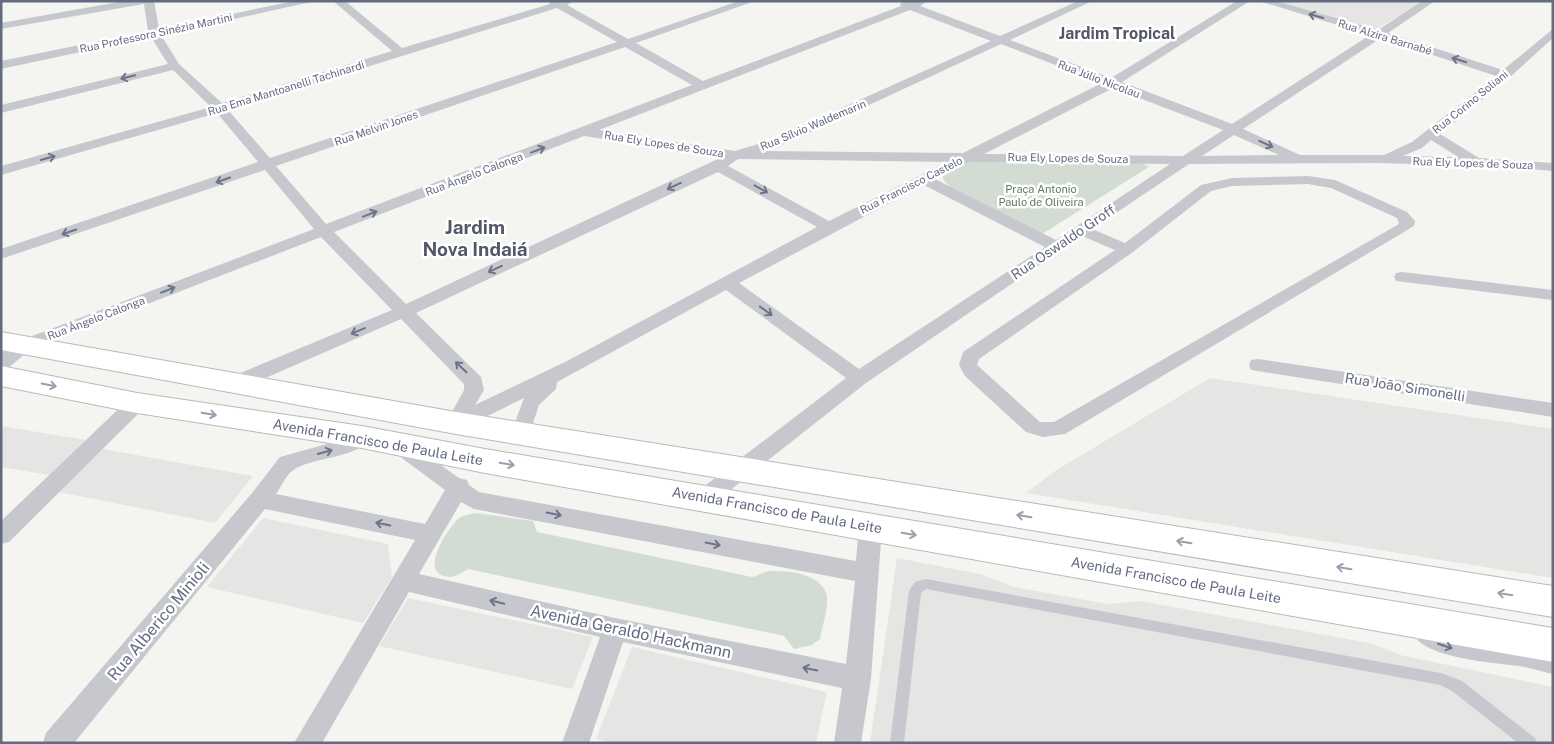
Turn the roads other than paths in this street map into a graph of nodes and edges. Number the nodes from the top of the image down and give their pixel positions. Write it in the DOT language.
graph roads {
  1 [pos="143,1"];
  2 [pos="149,1"];
  3 [pos="311,1"];
  4 [pos="338,1"];
  5 [pos="750,1"];
  6 [pos="897,1"];
  7 [pos="923,1"];
  8 [pos="1087,1"];
  9 [pos="1245,1"];
  10 [pos="1264,1"];
  11 [pos="1430,1"];
  12 [pos="560,2"];
  13 [pos="910,6"];
  14 [pos="1,26"];
  15 [pos="1553,32"];
  16 [pos="154,34"];
  17 [pos="1379,34"];
  18 [pos="1002,42"];
  19 [pos="625,43"];
  20 [pos="401,53"];
  21 [pos="1,65"];
  22 [pos="175,66"];
  23 [pos="1505,75"];
  24 [pos="1111,84"];
  25 [pos="701,85"];
  26 [pos="220,108"];
  27 [pos="1,109"];
  28 [pos="1233,129"];
  29 [pos="805,130"];
  30 [pos="584,132"];
  31 [pos="1432,133"];
  32 [pos="1007,137"];
  33 [pos="735,155"];
  34 [pos="811,155"];
  35 [pos="1027,157"];
  36 [pos="966,158"];
  37 [pos="1380,159"];
  38 [pos="1186,160"];
  39 [pos="1299,160"];
  40 [pos="1481,163"];
  41 [pos="269,164"];
  42 [pos="718,166"];
  43 [pos="1553,167"];
  44 [pos="1,171"];
  45 [pos="922,178"];
  46 [pos="828,227"];
  47 [pos="1080,230"];
  48 [pos="324,231"];
  49 [pos="1056,246"];
  50 [pos="1127,249"];
  51 [pos="1,254"];
  52 [pos="1402,277"];
  53 [pos="726,282"];
  54 [pos="1553,295"];
  55 [pos="403,312"];
  56 [pos="13,343"];
  57 [pos="1,363"];
  58 [pos="1258,365"];
  59 [pos="574,366"];
  60 [pos="1,376"];
  61 [pos="859,378"];
  62 [pos="233,384"];
  63 [pos="138,403"];
  64 [pos="1553,410"];
  65 [pos="456,423"];
  66 [pos="520,433"];
  67 [pos="362,437"];
  68 [pos="398,445"];
  69 [pos="744,470"];
  70 [pos="459,486"];
  71 [pos="706,497"];
  72 [pos="260,499"];
  73 [pos="871,527"];
  74 [pos="431,534"];
  75 [pos="1,535"];
  76 [pos="868,573"];
  77 [pos="404,581"];
  78 [pos="1553,602"];
  79 [pos="1404,620"];
  80 [pos="615,629"];
  81 [pos="1553,645"];
  82 [pos="1553,668"];
  83 [pos="858,679"];
  84 [pos="56,743"];
  85 [pos="306,743"];
  86 [pos="575,743"];
  87 [pos="847,743"];
  88 [pos="897,743"];
  89 [pos="1530,743"];
  1 -- 14 [label="street"];
  2 -- 16 [label="street"];
  3 -- 16 [label="street, Rua Professora Sinézia Martini"];
  4 -- 20 [label="street"];
  5 -- 19 [label="street, Rua Melvin Jones"];
  6 -- 13 [label="street, Rua Júlio Nicolau"];
  7 -- 13 [label="street, Rua Ângelo Calonga"];
  8 -- 18 [label="street, Rua Sílvio Waldemarin"];
  9 -- 24 [label="street, Rua Francisco Castelo"];
  17 -- 10 [label="street, Rua Alzira Barnabé, one-way"];
  11 -- 17 [label="street, Rua Oswaldo Groff"];
  12 -- 19 [label="street"];
  12 -- 20 [label="street, Rua Ema Mantoanelli Tachinardi"];
  13 -- 18 [label="street, Rua Júlio Nicolau"];
  13 -- 25 [label="street, Rua Ângelo Calonga"];
  15 -- 23 [label="street, Rua Corino Soliani"];
  16 -- 21 [label="street, Rua Professora Sinézia Martini"];
  16 -- 22 [label="street"];
  23 -- 17 [label="street, Rua Alzira Barnabé, one-way"];
  17 -- 28 [label="street, Rua Oswaldo Groff"];
  18 -- 24 [label="street, Rua Júlio Nicolau"];
  18 -- 29 [label="street, Rua Sílvio Waldemarin"];
  19 -- 25 [label="street"];
  19 -- 41 [label="street, Rua Melvin Jones"];
  20 -- 26 [label="street, Rua Ema Mantoanelli Tachinardi"];
  22 -- 26 [label="street"];
  22 -- 27 [label="street, one-way"];
  23 -- 31 [label="street, Rua Corino Soliani"];
  24 -- 28 [label="street, Rua Júlio Nicolau"];
  24 -- 32 [label="street, Rua Francisco Castelo"];
  25 -- 30 [label="street, Rua Ângelo Calonga"];
  26 -- 41 [label="street"];
  44 -- 26 [label="street, Rua Ema Mantoanelli Tachinardi, one-way"];
  28 -- 38 [label="street, Rua Oswaldo Groff"];
  28 -- 39 [label="street, Rua Júlio Nicolau, one-way"];
  29 -- 33 [label="street, Rua Sílvio Waldemarin"];
  29 -- 34 [label="street"];
  30 -- 33 [label="street, Rua Ely Lopes de Souza"];
  48 -- 30 [label="street, Rua Ângelo Calonga, one-way"];
  31 -- 37 [label="street, Rua Corino Soliani"];
  31 -- 40 [label="street"];
  32 -- 35 [label="street"];
  32 -- 36 [label="street, Rua Francisco Castelo"];
  33 -- 34 [label="street, Rua Ely Lopes de Souza"];
  33 -- 42 [label="street, Rua Sílvio Waldemarin"];
  34 -- 36 [label="street, Rua Ely Lopes de Souza"];
  35 -- 36 [label="street, Rua Ely Lopes de Souza"];
  35 -- 38 [label="street, Rua Ely Lopes de Souza"];
  36 -- 45 [label="street, Rua Francisco Castelo"];
  37 -- 39 [label="street, Rua Ely Lopes de Souza"];
  37 -- 40 [label="street, Rua Ely Lopes de Souza"];
  38 -- 39 [label="street, Rua Ely Lopes de Souza"];
  38 -- 47 [label="street, Rua Oswaldo Groff"];
  40 -- 43 [label="street, Rua Ely Lopes de Souza"];
  41 -- 48 [label="street"];
  41 -- 51 [label="street, Rua Melvin Jones, one-way"];
  42 -- 46 [label="street, one-way"];
  42 -- 55 [label="street, Rua Sílvio Waldemarin, one-way"];
  45 -- 46 [label="street, Rua Francisco Castelo"];
  45 -- 49 [label="street"];
  46 -- 53 [label="street, Rua Francisco Castelo"];
  47 -- 49 [label="street, Rua Oswaldo Groff"];
  47 -- 50 [label="street"];
  48 -- 55 [label="street"];
  56 -- 48 [label="street, Rua Ângelo Calonga, one-way"];
  49 -- 61 [label="street, Rua Oswaldo Groff"];
  50 -- 50 [label="street"];
  52 -- 54 [label="street"];
  53 -- 59 [label="street, Rua Francisco Castelo"];
  53 -- 61 [label="street, one-way"];
  55 -- 62 [label="street, Rua Sílvio Waldemarin, one-way"];
  65 -- 55 [label="street, one-way"];
  56 -- 57 [label="street, Rua Ângelo Calonga"];
  56 -- 62 [label="main road"];
  58 -- 64 [label="street, Rua João Simonelli"];
  59 -- 65 [label="street, Rua Francisco Castelo"];
  59 -- 66 [label="street, Rua Francisco Castelo"];
  60 -- 63 [label="main road, Avenida Francisco de Paula Leite, one-way"];
  61 -- 69 [label="street, Rua Oswaldo Groff"];
  62 -- 65 [label="main road"];
  63 -- 67 [label="main road, Avenida Francisco de Paula Leite, one-way"];
  63 -- 75 [label="street"];
  65 -- 66 [label="main road"];
  66 -- 69 [label="main road"];
  67 -- 68 [label="main road, Avenida Francisco de Paula Leite"];
  72 -- 67 [label="street, Rua Alberico Minioli, one-way"];
  68 -- 70 [label="street"];
  68 -- 71 [label="main road, Avenida Francisco de Paula Leite, one-way"];
  69 -- 71 [label="street, Rua Oswaldo Groff"];
  78 -- 69 [label="main road, one-way"];
  70 -- 74 [label="street"];
  70 -- 76 [label="street, one-way"];
  71 -- 73 [label="main road, Avenida Francisco de Paula Leite"];
  74 -- 72 [label="street, one-way"];
  72 -- 84 [label="street, Rua Alberico Minioli"];
  73 -- 76 [label="street"];
  73 -- 79 [label="main road, Avenida Francisco de Paula Leite, one-way"];
  74 -- 77 [label="street"];
  76 -- 83 [label="street"];
  80 -- 77 [label="street, Avenida Geraldo Hackmann, one-way"];
  77 -- 85 [label="street"];
  79 -- 81 [label="main road, Avenida Francisco de Paula Leite"];
  79 -- 82 [label="lane, one-way"];
  83 -- 80 [label="street, Avenida Geraldo Hackmann, one-way"];
  80 -- 86 [label="street"];
  83 -- 87 [label="street"];
  88 -- 89 [label="lane"];
}
